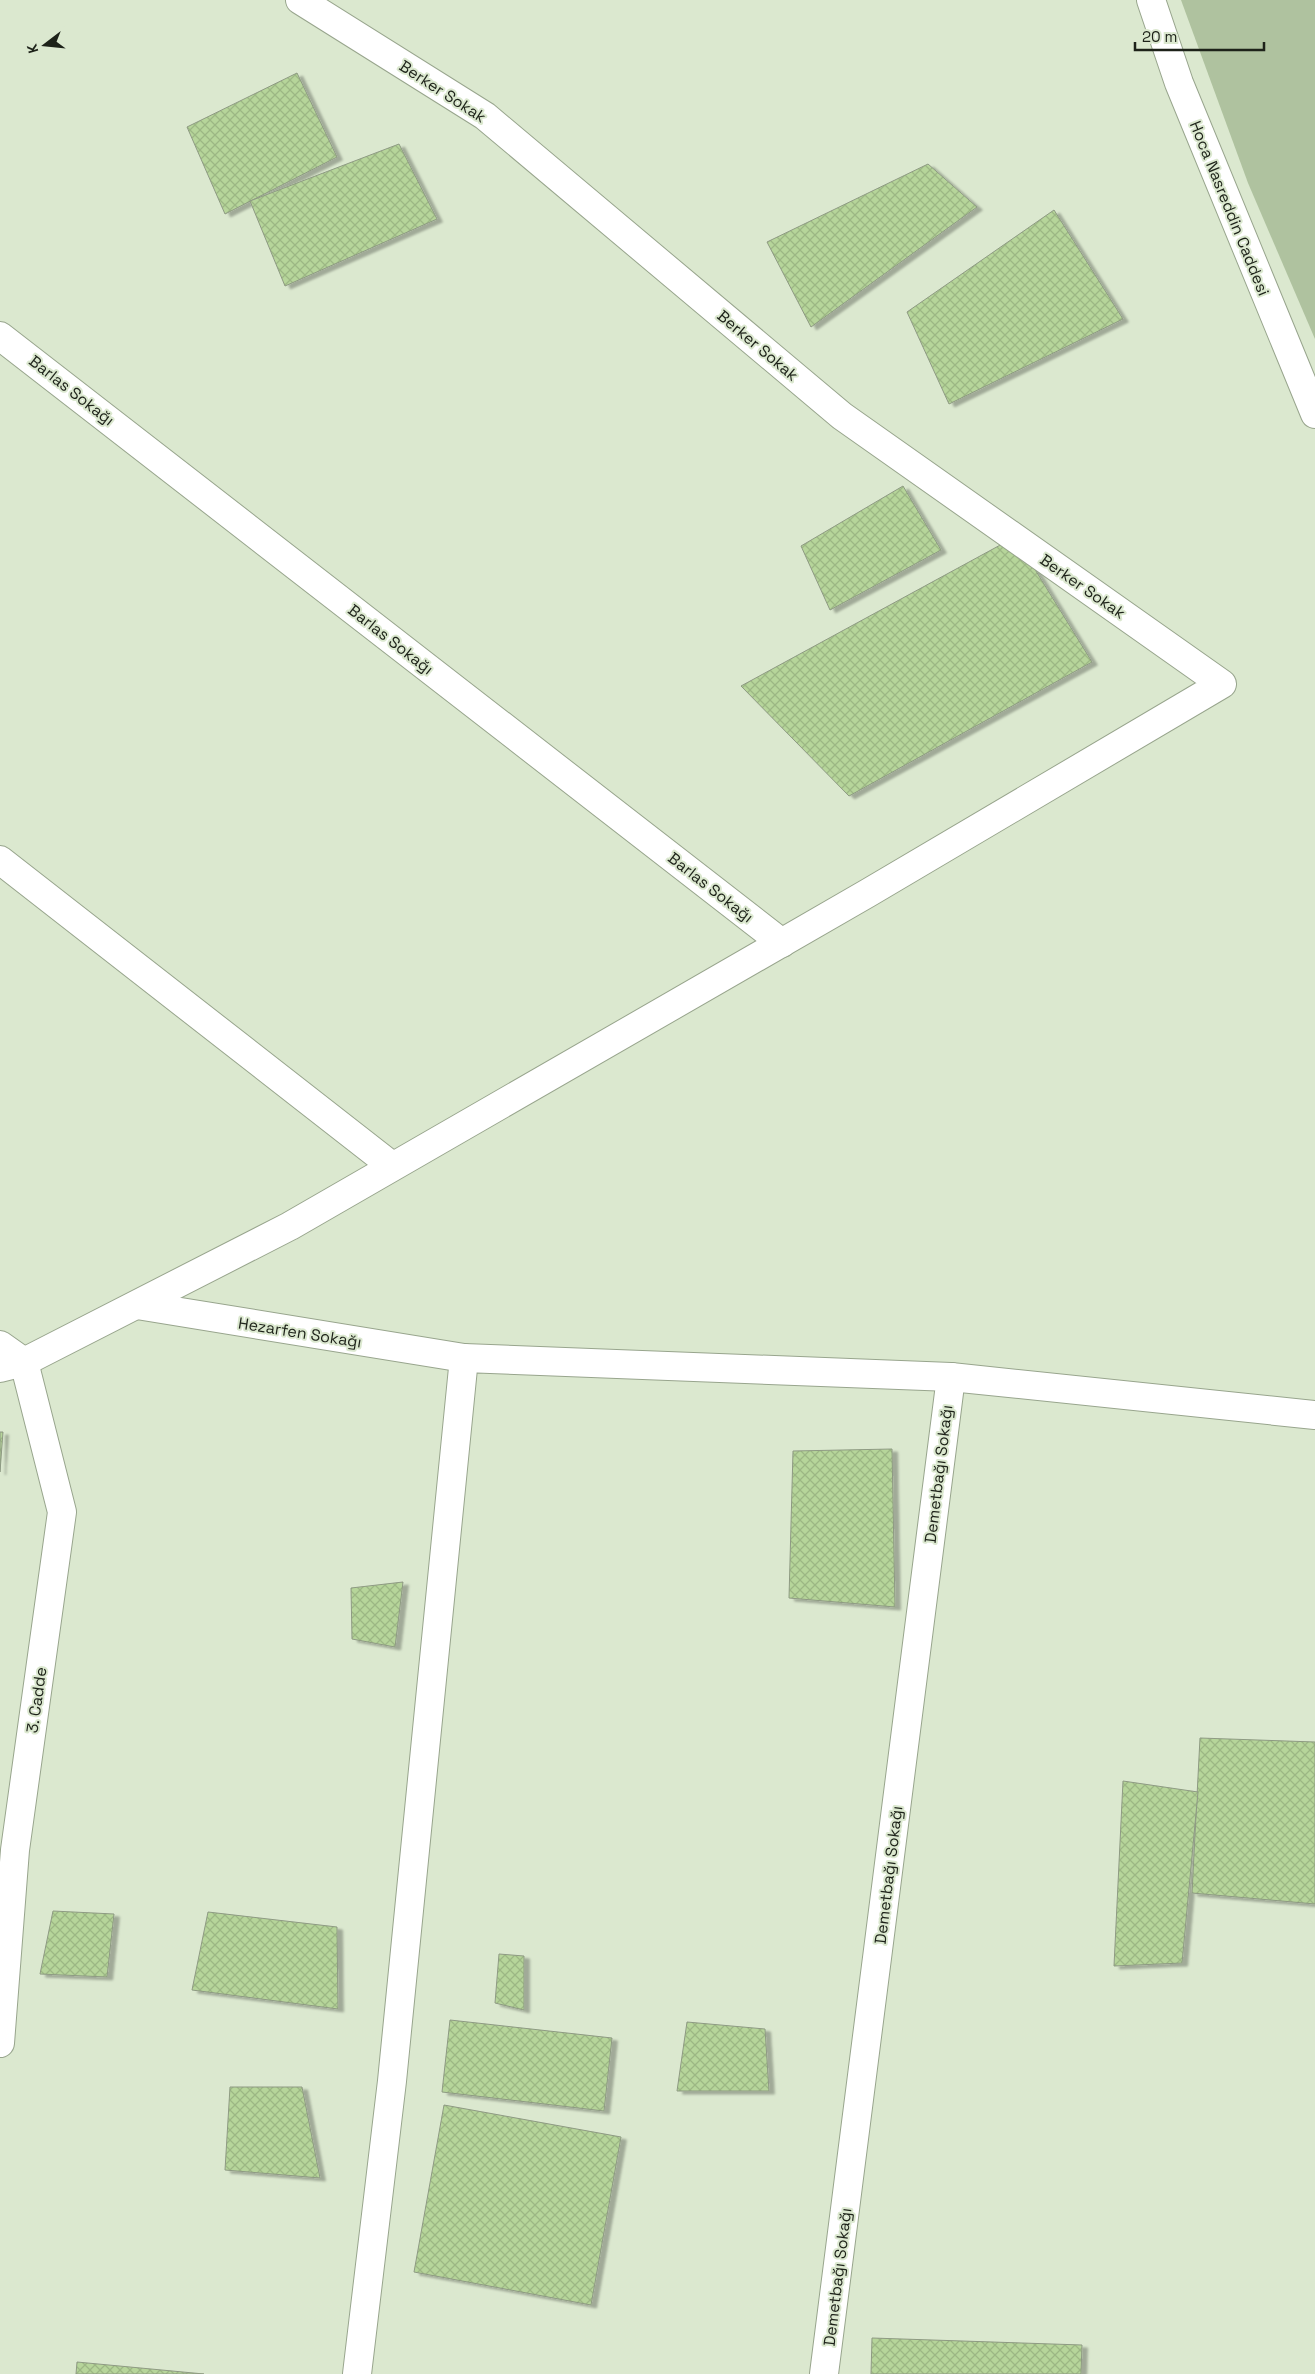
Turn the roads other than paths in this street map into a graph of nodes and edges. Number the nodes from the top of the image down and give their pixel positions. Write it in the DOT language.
graph roads {
  1 [pos="300,0"];
  2 [pos="1151,0"];
  3 [pos="0,336"];
  4 [pos="1315,414"];
  5 [pos="0,860"];
  6 [pos="782,942"];
  7 [pos="392,1166"];
  8 [pos="137,1305"];
  9 [pos="0,1345"];
  10 [pos="464,1358"];
  11 [pos="12,1365"];
  12 [pos="951,1377"];
  13 [pos="1315,1414"];
  14 [pos="0,2043"];
  15 [pos="357,2374"];
  16 [pos="824,2374"];
  1 -- 6 [label="street, Berker Sokak"];
  2 -- 4 [label="street, Hoca Nasreddin Caddesi"];
  3 -- 6 [label="street, Barlas Sokağı"];
  5 -- 7 [label="street"];
  6 -- 7 [label="street"];
  7 -- 8 [label="street"];
  8 -- 10 [label="street, Hezarfen Sokağı"];
  8 -- 11 [label="street"];
  9 -- 11 [label="street"];
  10 -- 12 [label="street, Hezarfen Sokağı"];
  10 -- 15 [label="street"];
  11 -- 14 [label="street, 3. Cadde"];
  12 -- 13 [label="street, Hezarfen Sokağı"];
  12 -- 16 [label="street, Demetbağı Sokağı"];
}
